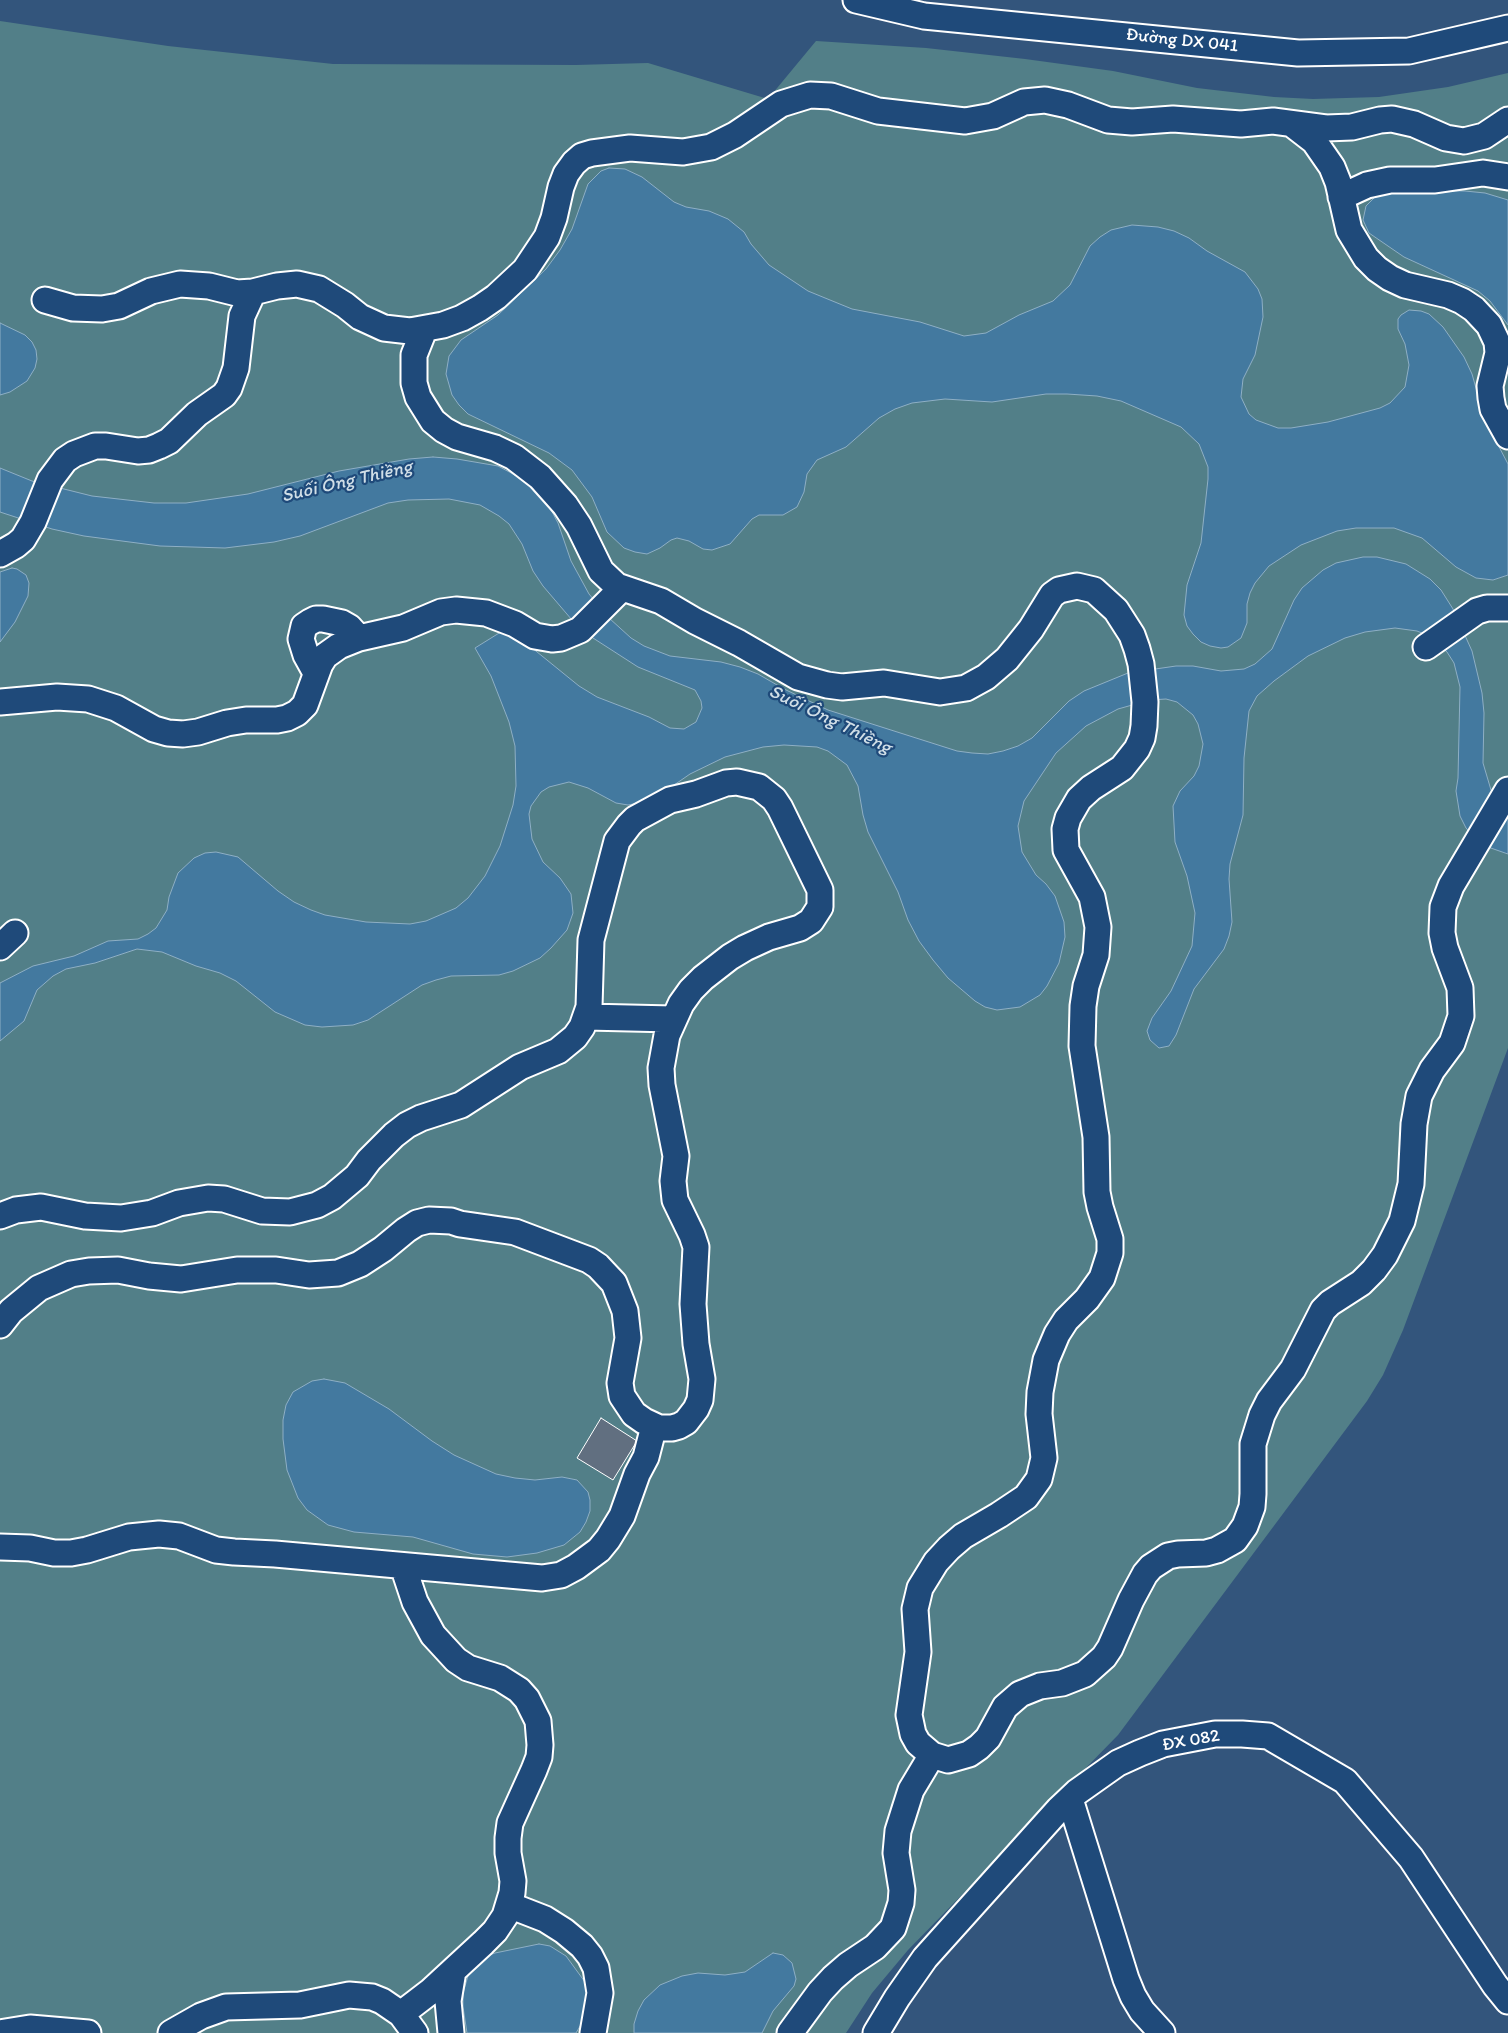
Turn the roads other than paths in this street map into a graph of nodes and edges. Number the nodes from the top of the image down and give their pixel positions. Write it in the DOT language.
graph roads {
  1 [pos="856,0"];
  2 [pos="1508,28"];
  3 [pos="1508,120"];
  4 [pos="1292,124"];
  5 [pos="1508,177"];
  6 [pos="1341,197"];
  7 [pos="253,292"];
  8 [pos="45,300"];
  9 [pos="424,330"];
  10 [pos="1508,436"];
  11 [pos="0,554"];
  12 [pos="622,588"];
  13 [pos="1504,613"];
  14 [pos="359,638"];
  15 [pos="1426,647"];
  16 [pos="316,673"];
  17 [pos="0,702"];
  18 [pos="1505,795"];
  19 [pos="586,1017"];
  20 [pos="673,1019"];
  21 [pos="0,1216"];
  22 [pos="0,1325"];
  23 [pos="654,1426"];
  24 [pos="0,1547"];
  25 [pos="403,1566"];
  26 [pos="932,1755"];
  27 [pos="1070,1799"];
  28 [pos="509,1905"];
  29 [pos="453,1971"];
  30 [pos="1508,2002"];
  31 [pos="408,2024"];
  32 [pos="0,2033"];
  33 [pos="88,2033"];
  34 [pos="171,2033"];
  35 [pos="451,2033"];
  36 [pos="593,2033"];
  37 [pos="790,2033"];
  38 [pos="876,2033"];
  39 [pos="1162,2033"];
  1 -- 2 [label="street, Đường DX 041"];
  3 -- 4 [label="street"];
  4 -- 6 [label="street"];
  4 -- 9 [label="street"];
  5 -- 6 [label="street"];
  6 -- 10 [label="street"];
  7 -- 8 [label="street"];
  7 -- 9 [label="street"];
  7 -- 11 [label="street"];
  9 -- 12 [label="street"];
  12 -- 14 [label="street"];
  12 -- 26 [label="street"];
  13 -- 15 [label="street"];
  14 -- 16 [label="street"];
  14 -- 16 [label="street"];
  16 -- 17 [label="street"];
  18 -- 26 [label="street"];
  19 -- 20 [label="street"];
  19 -- 20 [label="street"];
  19 -- 21 [label="street"];
  20 -- 23 [label="street"];
  22 -- 23 [label="street"];
  23 -- 25 [label="street"];
  24 -- 25 [label="street"];
  25 -- 28 [label="street"];
  26 -- 37 [label="street"];
  27 -- 30 [label="street, ĐX 082"];
  27 -- 38 [label="street, ĐX 082"];
  27 -- 39 [label="street"];
  28 -- 29 [label="street"];
  28 -- 36 [label="street"];
  29 -- 31 [label="street"];
  29 -- 35 [label="street"];
  31 -- 34 [label="street"];
  32 -- 33 [label="street"];
}
